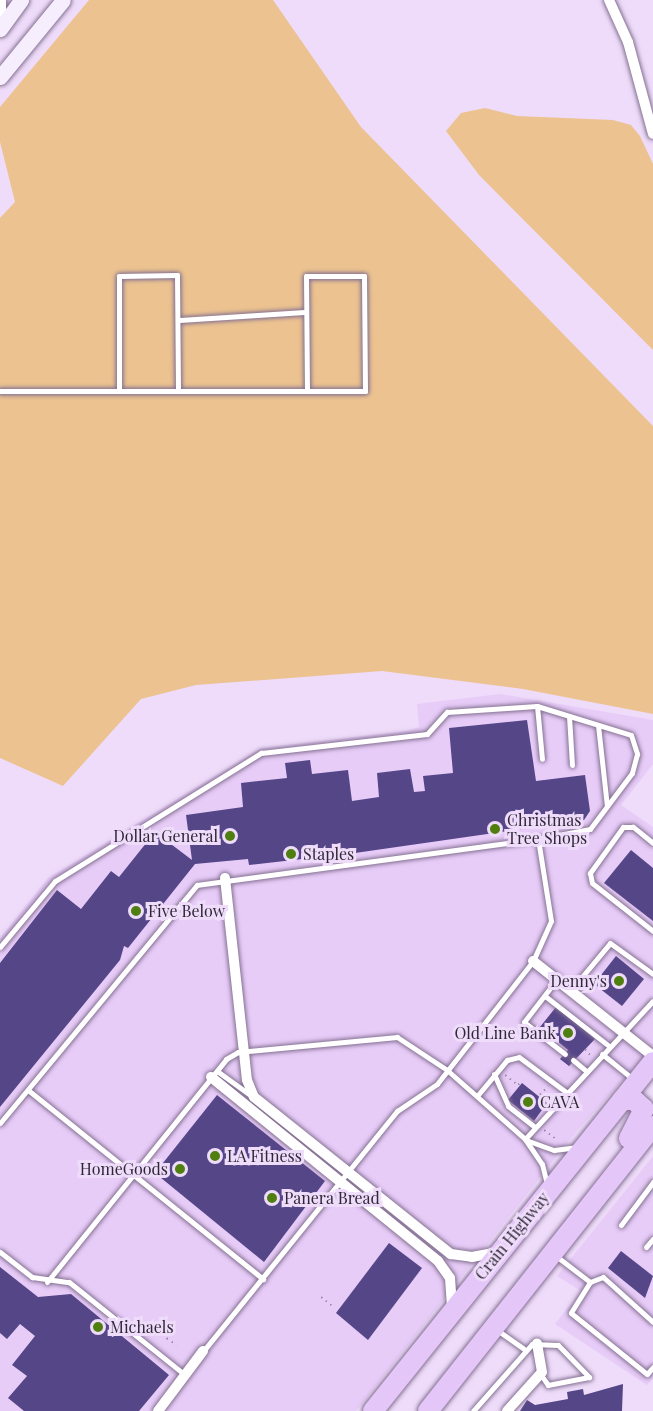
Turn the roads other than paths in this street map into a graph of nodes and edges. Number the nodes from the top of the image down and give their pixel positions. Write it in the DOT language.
graph roads {
  1 [pos="1,0"];
  2 [pos="21,0"];
  3 [pos="63,0"];
  4 [pos="609,0"];
  5 [pos="1,28"];
  6 [pos="0,77"];
  7 [pos="653,134"];
  8 [pos="306,312"];
  9 [pos="178,320"];
  10 [pos="119,390"];
  11 [pos="178,390"];
  12 [pos="307,390"];
  13 [pos="0,391"];
  14 [pos="537,706"];
  15 [pos="569,716"];
  16 [pos="598,725"];
  17 [pos="542,759"];
  18 [pos="572,765"];
  19 [pos="607,806"];
  20 [pos="538,839"];
  21 [pos="653,843"];
  22 [pos="225,878"];
  23 [pos="653,931"];
  24 [pos="0,947"];
  25 [pos="533,961"];
  26 [pos="653,974"];
  27 [pos="557,979"];
  28 [pos="571,990"];
  29 [pos="544,996"];
  30 [pos="653,1001"];
  31 [pos="625,1032"];
  32 [pos="609,1046"];
  33 [pos="244,1051"];
  34 [pos="565,1053"];
  35 [pos="602,1054"];
  36 [pos="653,1056"];
  37 [pos="573,1060"];
  38 [pos="653,1062"];
  39 [pos="447,1070"];
  40 [pos="586,1071"];
  41 [pos="496,1072"];
  42 [pos="214,1074"];
  43 [pos="637,1082"];
  44 [pos="28,1090"];
  45 [pos="566,1092"];
  46 [pos="477,1096"];
  47 [pos="254,1097"];
  48 [pos="622,1100"];
  49 [pos="284,1121"];
  50 [pos="0,1123"];
  51 [pos="653,1126"];
  52 [pos="535,1127"];
  53 [pos="276,1131"];
  54 [pos="525,1139"];
  55 [pos="584,1147"];
  56 [pos="350,1171"];
  57 [pos="131,1178"];
  58 [pos="653,1182"];
  59 [pos="340,1185"];
  60 [pos="548,1192"];
  61 [pos="621,1225"];
  62 [pos="653,1239"];
  63 [pos="646,1247"];
  64 [pos="499,1251"];
  65 [pos="0,1252"];
  66 [pos="550,1256"];
  67 [pos="263,1279"];
  68 [pos="46,1282"];
  69 [pos="590,1282"];
  70 [pos="452,1310"];
  71 [pos="653,1322"];
  72 [pos="494,1327"];
  73 [pos="537,1342"];
  74 [pos="523,1348"];
  75 [pos="203,1351"];
  76 [pos="653,1367"];
  77 [pos="542,1372"];
  78 [pos="185,1375"];
  79 [pos="158,1411"];
  80 [pos="373,1411"];
  81 [pos="428,1411"];
  82 [pos="473,1411"];
  83 [pos="507,1411"];
  1 -- 5 [label="street"];
  2 -- 5 [label="main road"];
  3 -- 6 [label="main road"];
  4 -- 7 [label="street"];
  8 -- 9 [label="lane"];
  8 -- 12 [label="lane"];
  8 -- 12 [label="lane"];
  9 -- 10 [label="lane"];
  9 -- 11 [label="lane"];
  10 -- 11 [label="lane"];
  10 -- 13 [label="lane"];
  11 -- 12 [label="lane"];
  14 -- 15 [label="lane"];
  14 -- 17 [label="lane"];
  14 -- 24 [label="lane"];
  15 -- 16 [label="lane"];
  15 -- 18 [label="lane"];
  16 -- 19 [label="lane"];
  16 -- 19 [label="lane"];
  19 -- 20 [label="lane"];
  20 -- 22 [label="lane"];
  20 -- 25 [label="lane"];
  21 -- 23 [label="lane"];
  22 -- 33 [label="street"];
  22 -- 44 [label="lane"];
  25 -- 27 [label="street"];
  25 -- 39 [label="lane"];
  26 -- 28 [label="lane"];
  27 -- 28 [label="street"];
  27 -- 29 [label="lane"];
  28 -- 31 [label="street"];
  29 -- 32 [label="lane"];
  29 -- 34 [label="lane"];
  30 -- 31 [label="lane"];
  31 -- 32 [label="lane"];
  31 -- 36 [label="street"];
  32 -- 35 [label="lane"];
  33 -- 39 [label="lane"];
  33 -- 42 [label="lane"];
  33 -- 47 [label="street"];
  35 -- 40 [label="lane"];
  35 -- 43 [label="lane"];
  37 -- 40 [label="lane"];
  38 -- 43 [label="highway, Crain Highway"];
  39 -- 46 [label="lane"];
  39 -- 56 [label="lane"];
  40 -- 45 [label="lane"];
  41 -- 45 [label="lane"];
  41 -- 46 [label="lane"];
  41 -- 52 [label="lane"];
  42 -- 47 [label="lane"];
  42 -- 53 [label="street"];
  42 -- 57 [label="lane"];
  43 -- 48 [label="highway, Crain Highway"];
  44 -- 50 [label="lane"];
  44 -- 57 [label="lane"];
  45 -- 52 [label="lane"];
  46 -- 54 [label="lane"];
  47 -- 49 [label="street"];
  48 -- 55 [label="highway, Crain Highway"];
  48 -- 66 [label="highway"];
  49 -- 53 [label="lane"];
  49 -- 56 [label="street"];
  51 -- 66 [label="highway"];
  52 -- 54 [label="lane"];
  53 -- 59 [label="street"];
  54 -- 55 [label="lane"];
  54 -- 60 [label="lane"];
  55 -- 60 [label="highway, Crain Highway"];
  56 -- 59 [label="lane"];
  56 -- 64 [label="street"];
  57 -- 67 [label="lane"];
  57 -- 68 [label="lane"];
  58 -- 61 [label="lane"];
  59 -- 67 [label="lane"];
  59 -- 70 [label="street"];
  60 -- 64 [label="highway, Crain Highway"];
  62 -- 63 [label="lane"];
  64 -- 70 [label="highway, Crain Highway"];
  65 -- 68 [label="lane"];
  66 -- 69 [label="lane"];
  66 -- 72 [label="highway"];
  67 -- 75 [label="lane"];
  68 -- 78 [label="lane"];
  69 -- 71 [label="lane"];
  69 -- 76 [label="lane"];
  70 -- 80 [label="highway, Crain Highway"];
  72 -- 74 [label="lane"];
  72 -- 81 [label="highway"];
  73 -- 74 [label="lane"];
  73 -- 77 [label="street"];
  73 -- 77 [label="lane"];
  74 -- 82 [label="lane"];
  75 -- 78 [label="street"];
  77 -- 83 [label="street"];
  78 -- 79 [label="street"];
}
